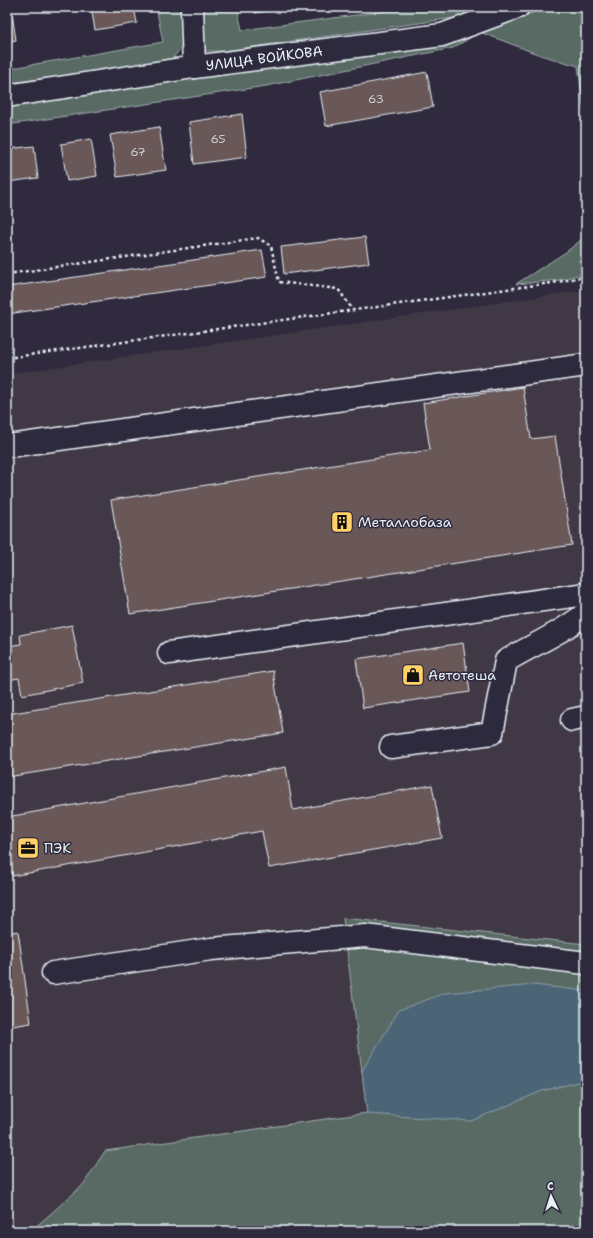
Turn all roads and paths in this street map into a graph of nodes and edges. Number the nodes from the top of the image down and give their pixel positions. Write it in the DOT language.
graph roads {
  1 [pos="192,7"];
  2 [pos="513,8"];
  3 [pos="194,67"];
  4 [pos="7,96"];
  5 [pos="7,274"];
  6 [pos="586,276"];
  7 [pos="353,310"];
  8 [pos="7,358"];
  9 [pos="586,365"];
  10 [pos="7,445"];
  11 [pos="586,594"];
  12 [pos="586,613"];
  13 [pos="169,653"];
  14 [pos="391,747"];
  15 [pos="586,963"];
  16 [pos="53,973"];
  1 -- 3 [label="street"];
  2 -- 3 [label="street, УЛИЦА ВОЙКОВА"];
  3 -- 4 [label="street, УЛИЦА ВОЙКОВА"];
  5 -- 7 [label="path"];
  6 -- 7 [label="path"];
  7 -- 8 [label="path"];
  9 -- 10 [label="street"];
  11 -- 13 [label="street"];
  12 -- 14 [label="street"];
  15 -- 16 [label="street"];
}
